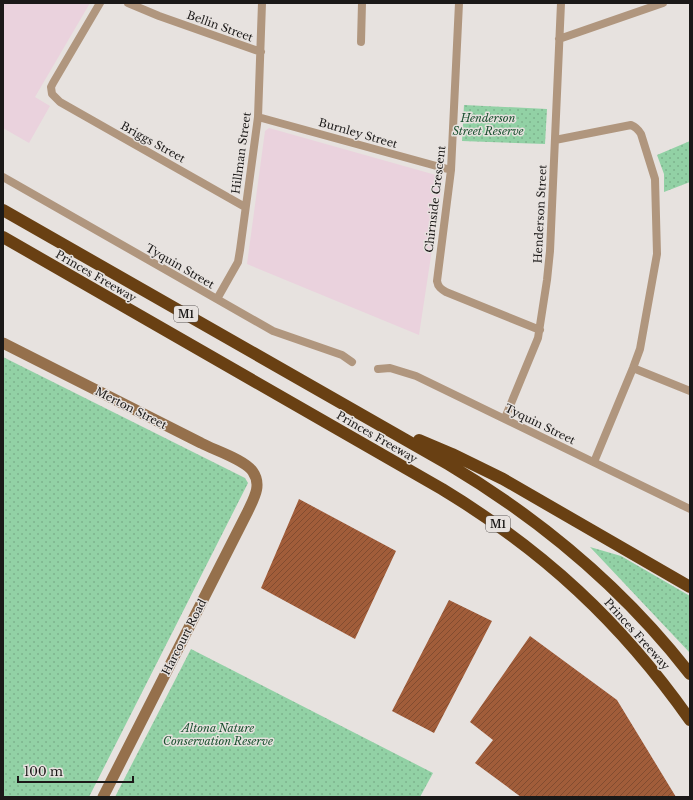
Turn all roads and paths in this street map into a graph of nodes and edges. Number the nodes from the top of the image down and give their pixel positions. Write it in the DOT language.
graph roads {
  1 [pos="100,3"];
  2 [pos="128,3"];
  3 [pos="262,3"];
  4 [pos="362,3"];
  5 [pos="459,3"];
  6 [pos="561,3"];
  7 [pos="663,3"];
  8 [pos="559,39"];
  9 [pos="360,42"];
  10 [pos="261,52"];
  11 [pos="258,116"];
  12 [pos="555,140"];
  13 [pos="452,170"];
  14 [pos="3,177"];
  15 [pos="245,207"];
  16 [pos="3,210"];
  17 [pos="3,237"];
  18 [pos="217,299"];
  19 [pos="540,330"];
  20 [pos="3,343"];
  21 [pos="352,362"];
  22 [pos="633,368"];
  23 [pos="378,369"];
  24 [pos="690,391"];
  25 [pos="505,418"];
  26 [pos="369,419"];
  27 [pos="594,462"];
  28 [pos="256,476"];
  29 [pos="690,509"];
  30 [pos="690,587"];
  31 [pos="690,674"];
  32 [pos="690,720"];
  33 [pos="103,797"];
  1 -- 15 [label="street, Briggs Street"];
  2 -- 10 [label="street, Bellin Street"];
  3 -- 10 [label="street, Hillman Street"];
  4 -- 9 [label="street"];
  5 -- 13 [label="street, Chirnside Crescent"];
  6 -- 8 [label="street, Henderson Street"];
  7 -- 8 [label="street"];
  8 -- 12 [label="street, Henderson Street"];
  10 -- 11 [label="street, Hillman Street"];
  11 -- 13 [label="street, Burnley Street"];
  11 -- 15 [label="street, Hillman Street"];
  12 -- 19 [label="street, Henderson Street"];
  12 -- 22 [label="street"];
  13 -- 19 [label="street, Chirnside Crescent"];
  14 -- 18 [label="street, Tyquin Street"];
  15 -- 18 [label="street, Hillman Street"];
  16 -- 26 [label="highway, Princes Freeway / M1"];
  17 -- 32 [label="highway, Princes Freeway / M1"];
  18 -- 21 [label="street, Tyquin Street"];
  19 -- 25 [label="street, Henderson Street"];
  20 -- 28 [label="street, Merton Street"];
  22 -- 24 [label="street"];
  22 -- 27 [label="street"];
  23 -- 25 [label="street, Tyquin Street"];
  25 -- 27 [label="street, Tyquin Street"];
  26 -- 30 [label="highway"];
  26 -- 31 [label="highway, Princes Freeway / M1"];
  27 -- 29 [label="street, Tyquin Street"];
  28 -- 33 [label="street, Harcourt Road"];
}
